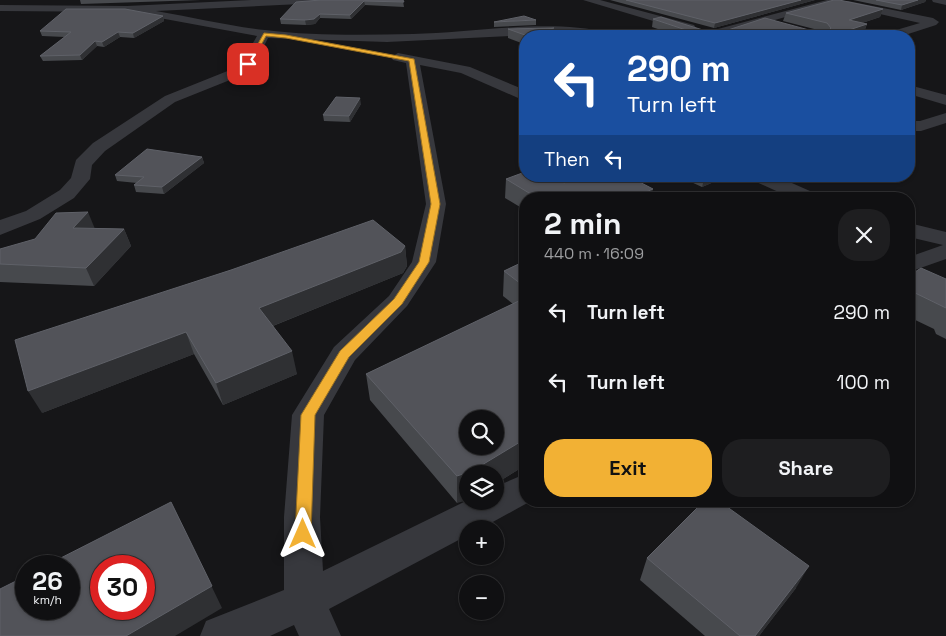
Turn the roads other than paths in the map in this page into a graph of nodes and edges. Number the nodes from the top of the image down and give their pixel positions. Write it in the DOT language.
graph roads {
  1 [pos="22,0"];
  2 [pos="281,0"];
  3 [pos="321,0"];
  4 [pos="588,0"];
  5 [pos="833,0"];
  6 [pos="937,0"];
  7 [pos="262,2"];
  8 [pos="946,2"];
  9 [pos="0,8"];
  10 [pos="127,9"];
  11 [pos="946,18"];
  12 [pos="762,21"];
  13 [pos="933,22"];
  14 [pos="787,28"];
  15 [pos="692,30"];
  16 [pos="733,30"];
  17 [pos="908,30"];
  18 [pos="264,34"];
  19 [pos="519,34"];
  20 [pos="286,36"];
  21 [pos="364,51"];
  22 [pos="384,54"];
  23 [pos="412,60"];
  24 [pos="915,91"];
  25 [pos="519,93"];
  26 [pos="946,100"];
  27 [pos="946,118"];
  28 [pos="915,126"];
  29 [pos="773,182"];
  30 [pos="796,192"];
  31 [pos="0,228"];
  32 [pos="915,231"];
  33 [pos="946,239"];
  34 [pos="946,251"];
  35 [pos="915,263"];
  36 [pos="519,492"];
  37 [pos="312,618"];
  38 [pos="220,636"];
  1 -- 9 [label="street"];
  2 -- 7 [label="street"];
  3 -- 7 [label="street"];
  4 -- 15 [label="street"];
  5 -- 12 [label="street"];
  5 -- 13 [label="street"];
  6 -- 8 [label="street"];
  7 -- 10 [label="street"];
  9 -- 10 [label="street"];
  10 -- 18 [label="street"];
  11 -- 13 [label="street"];
  12 -- 14 [label="street"];
  12 -- 16 [label="street"];
  13 -- 17 [label="street"];
  18 -- 20 [label="street"];
  18 -- 31 [label="street"];
  19 -- 20 [label="street"];
  20 -- 21 [label="street"];
  22 -- 23 [label="street"];
  23 -- 25 [label="street"];
  23 -- 37 [label="street"];
  24 -- 26 [label="street"];
  27 -- 28 [label="street"];
  29 -- 30 [label="street"];
  32 -- 33 [label="street"];
  34 -- 35 [label="street"];
  36 -- 37 [label="street"];
  37 -- 38 [label="street"];
}
